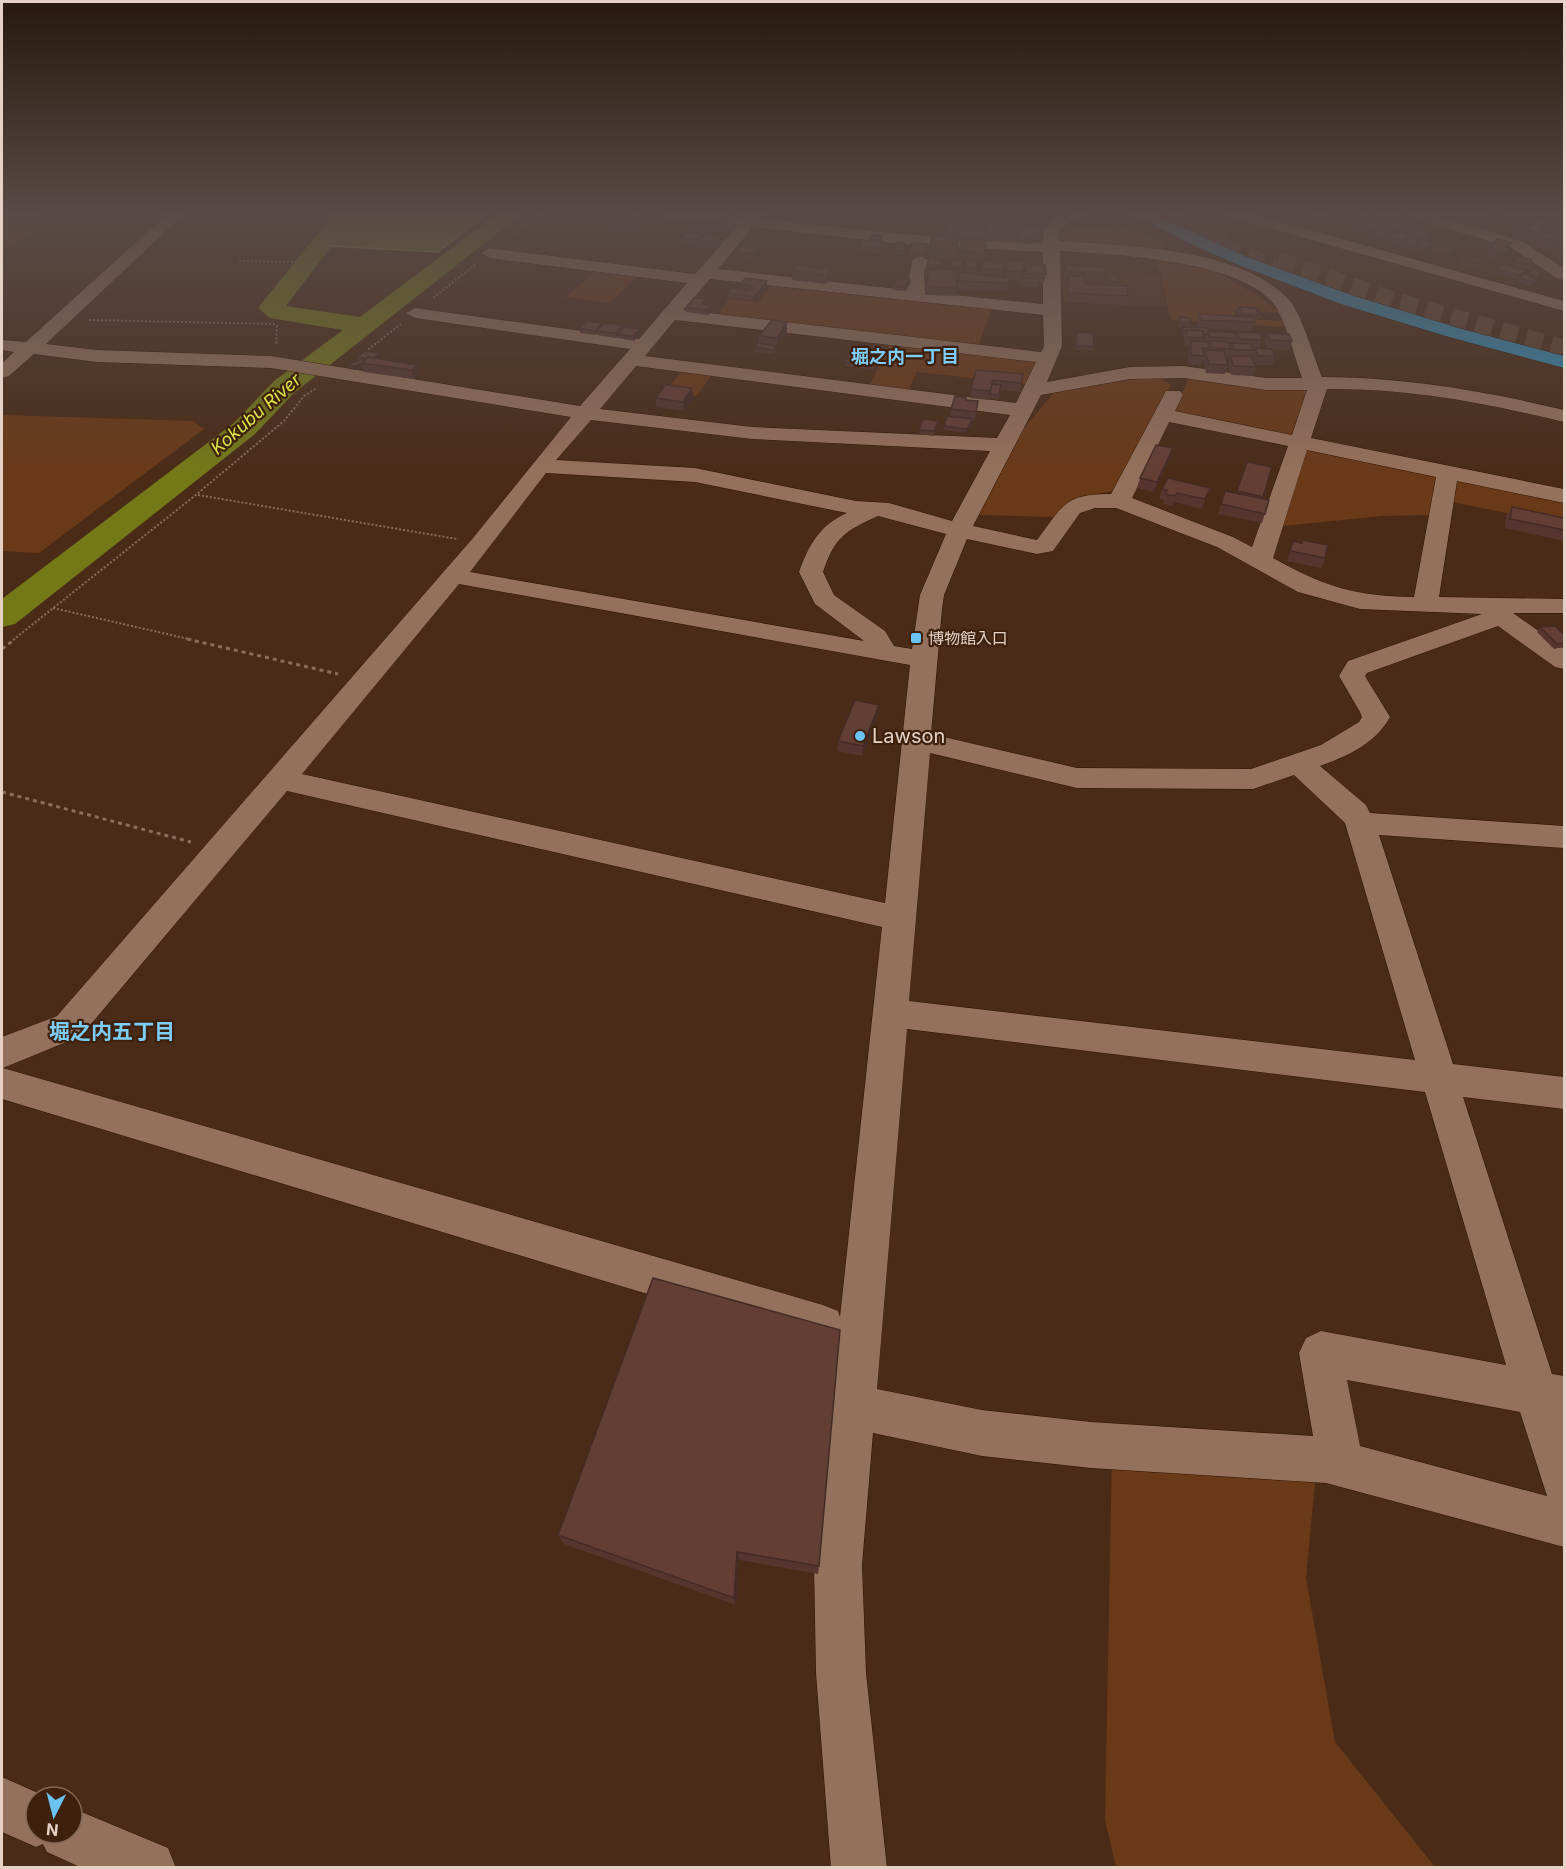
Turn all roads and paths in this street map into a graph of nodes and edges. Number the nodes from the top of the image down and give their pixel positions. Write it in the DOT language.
graph roads {
  1 [pos="85,300"];
  2 [pos="684,300"];
  3 [pos="955,300"];
  4 [pos="1054,300"];
  5 [pos="1279,300"];
  6 [pos="1353,300"];
  7 [pos="1054,311"];
  8 [pos="415,313"];
  9 [pos="673,314"];
  10 [pos="64,320"];
  11 [pos="29,323"];
  12 [pos="2,345"];
  13 [pos="29,349"];
  14 [pos="639,353"];
  15 [pos="1047,358"];
  16 [pos="1564,362"];
  17 [pos="277,363"];
  18 [pos="2,372"];
  19 [pos="1184,372"];
  20 [pos="337,373"];
  21 [pos="1316,382"];
  22 [pos="1027,400"];
  23 [pos="588,413"];
  24 [pos="1164,415"];
  25 [pos="1564,416"];
  26 [pos="1299,442"];
  27 [pos="1003,445"];
  28 [pos="540,466"];
  29 [pos="1448,472"];
  30 [pos="197,494"];
  31 [pos="1564,496"];
  32 [pos="1119,501"];
  33 [pos="875,509"];
  34 [pos="959,530"];
  35 [pos="481,543"];
  36 [pos="1260,560"];
  37 [pos="453,576"];
  38 [pos="1425,606"];
  39 [pos="1564,606"];
  40 [pos="52,608"];
  41 [pos="1495,612"];
  42 [pos="2,649"];
  43 [pos="885,652"];
  44 [pos="923,658"];
  45 [pos="1564,661"];
  46 [pos="365,680"];
  47 [pos="916,740"];
  48 [pos="1300,764"];
  49 [pos="281,779"];
  50 [pos="2,792"];
  51 [pos="1360,823"];
  52 [pos="1564,837"];
  53 [pos="218,850"];
  54 [pos="898,918"];
  55 [pos="891,1013"];
  56 [pos="2,1053"];
  57 [pos="1439,1079"];
  58 [pos="2,1083"];
  59 [pos="1564,1093"];
  60 [pos="859,1336"];
  61 [pos="1551,1396"];
  62 [pos="852,1406"];
  63 [pos="1340,1463"];
  64 [pos="1564,1482"];
  65 [pos="1564,1524"];
  66 [pos="2,1804"];
  67 [pos="24,1814"];
  68 [pos="84,1841"];
  69 [pos="147,1868"];
  70 [pos="859,1868"];
  1 -- 10 [label="street"];
  2 -- 9 [label="street"];
  3 -- 7 [label="street"];
  4 -- 7 [label="street"];
  5 -- 21 [label="street"];
  6 -- 16 [label="highway"];
  7 -- 15 [label="street"];
  8 -- 14 [label="street"];
  8 -- 20 [label="path"];
  9 -- 14 [label="street"];
  9 -- 15 [label="street"];
  10 -- 11 [label="street"];
  10 -- 13 [label="street"];
  10 -- 17 [label="path"];
  12 -- 13 [label="street"];
  13 -- 17 [label="street"];
  13 -- 18 [label="street"];
  14 -- 22 [label="street"];
  14 -- 23 [label="street"];
  15 -- 22 [label="street"];
  17 -- 20 [label="street"];
  19 -- 21 [label="street"];
  19 -- 22 [label="street"];
  19 -- 24 [label="street"];
  20 -- 23 [label="street"];
  20 -- 30 [label="path"];
  21 -- 25 [label="street"];
  21 -- 26 [label="street"];
  22 -- 27 [label="street"];
  23 -- 27 [label="street"];
  23 -- 28 [label="street"];
  24 -- 26 [label="street"];
  24 -- 32 [label="street"];
  26 -- 29 [label="street"];
  26 -- 36 [label="street"];
  27 -- 34 [label="street"];
  28 -- 33 [label="street"];
  28 -- 35 [label="street"];
  29 -- 31 [label="street"];
  29 -- 38 [label="street"];
  30 -- 35 [label="path"];
  30 -- 40 [label="path"];
  32 -- 34 [label="street"];
  32 -- 36 [label="street"];
  33 -- 34 [label="street"];
  33 -- 43 [label="street"];
  34 -- 44 [label="street"];
  35 -- 37 [label="street"];
  36 -- 38 [label="street"];
  37 -- 43 [label="street"];
  37 -- 46 [label="street"];
  38 -- 41 [label="street"];
  39 -- 41 [label="street"];
  40 -- 42 [label="path"];
  40 -- 46 [label="path"];
  41 -- 45 [label="street"];
  41 -- 48 [label="street"];
  43 -- 44 [label="street"];
  44 -- 47 [label="street"];
  46 -- 49 [label="street"];
  47 -- 48 [label="street"];
  47 -- 54 [label="street"];
  48 -- 51 [label="street"];
  49 -- 53 [label="street"];
  49 -- 54 [label="street"];
  50 -- 53 [label="path"];
  51 -- 52 [label="street"];
  51 -- 57 [label="street"];
  53 -- 56 [label="street"];
  54 -- 55 [label="street"];
  55 -- 57 [label="street"];
  55 -- 60 [label="street"];
  57 -- 59 [label="street"];
  57 -- 61 [label="street"];
  58 -- 60 [label="street"];
  60 -- 62 [label="street"];
  61 -- 63 [label="street"];
  61 -- 64 [label="street"];
  62 -- 63 [label="street"];
  62 -- 70 [label="street"];
  63 -- 65 [label="street"];
  66 -- 67 [label="street"];
  68 -- 69 [label="street"];
}
